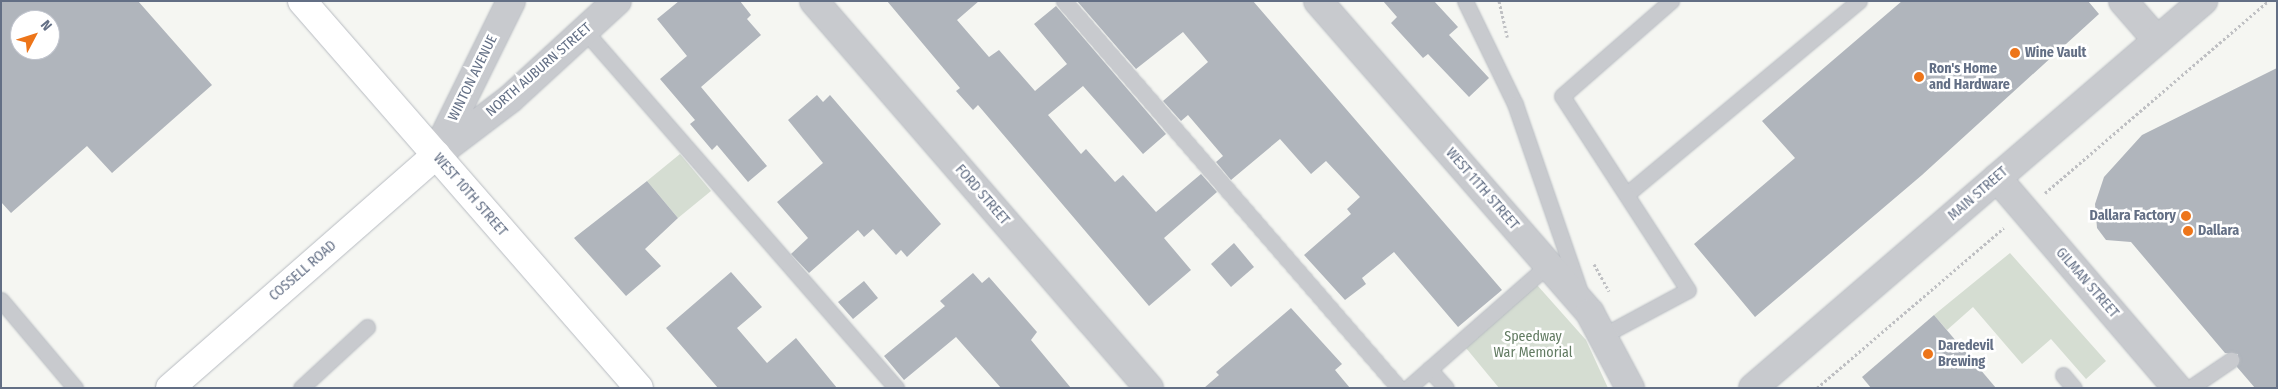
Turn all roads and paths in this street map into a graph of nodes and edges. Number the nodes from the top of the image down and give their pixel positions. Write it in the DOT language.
graph roads {
  1 [pos="302,1"];
  2 [pos="511,1"];
  3 [pos="617,1"];
  4 [pos="814,1"];
  5 [pos="1064,1"];
  6 [pos="1318,1"];
  7 [pos="1464,1"];
  8 [pos="1671,1"];
  9 [pos="1859,1"];
  10 [pos="2123,1"];
  11 [pos="2203,1"];
  12 [pos="584,30"];
  13 [pos="2156,40"];
  14 [pos="436,155"];
  15 [pos="1997,178"];
  16 [pos="1627,194"];
  17 [pos="1548,265"];
  18 [pos="1,300"];
  19 [pos="1586,308"];
  20 [pos="367,328"];
  21 [pos="1604,335"];
  22 [pos="2231,360"];
  23 [pos="1430,369"];
  24 [pos="2063,375"];
  25 [pos="75,388"];
  26 [pos="170,388"];
  27 [pos="301,388"];
  28 [pos="639,388"];
  29 [pos="896,388"];
  30 [pos="1149,388"];
  31 [pos="1398,388"];
  32 [pos="1408,388"];
  33 [pos="1446,388"];
  34 [pos="1630,388"];
  35 [pos="1753,388"];
  36 [pos="2074,388"];
  37 [pos="2177,388"];
  38 [pos="2190,388"];
  1 -- 14 [label="main road, WEST 10TH STREET"];
  2 -- 14 [label="street, WINTON AVENUE"];
  3 -- 12 [label="street, NORTH AUBURN STREET"];
  4 -- 30 [label="street, FORD STREET"];
  5 -- 31 [label="lane"];
  6 -- 17 [label="street, WEST 11TH STREET"];
  7 -- 19 [label="lane"];
  8 -- 16 [label="lane"];
  9 -- 16 [label="lane"];
  10 -- 13 [label="street"];
  11 -- 13 [label="street, MAIN STREET"];
  12 -- 14 [label="street, NORTH AUBURN STREET"];
  12 -- 29 [label="lane"];
  13 -- 15 [label="street, MAIN STREET"];
  14 -- 26 [label="main road, COSSELL ROAD"];
  14 -- 28 [label="main road, WEST 10TH STREET"];
  15 -- 35 [label="street, MAIN STREET"];
  15 -- 37 [label="street, GILMAN STREET"];
  16 -- 21 [label="lane"];
  17 -- 19 [label="street, WEST 11TH STREET"];
  17 -- 23 [label="lane"];
  18 -- 25 [label="lane"];
  19 -- 21 [label="street, WEST 11TH STREET"];
  20 -- 27 [label="lane"];
  21 -- 34 [label="street, WEST 11TH STREET"];
  22 -- 38 [label="lane"];
  23 -- 32 [label="lane"];
  23 -- 33 [label="lane"];
  24 -- 36 [label="lane"];
}
